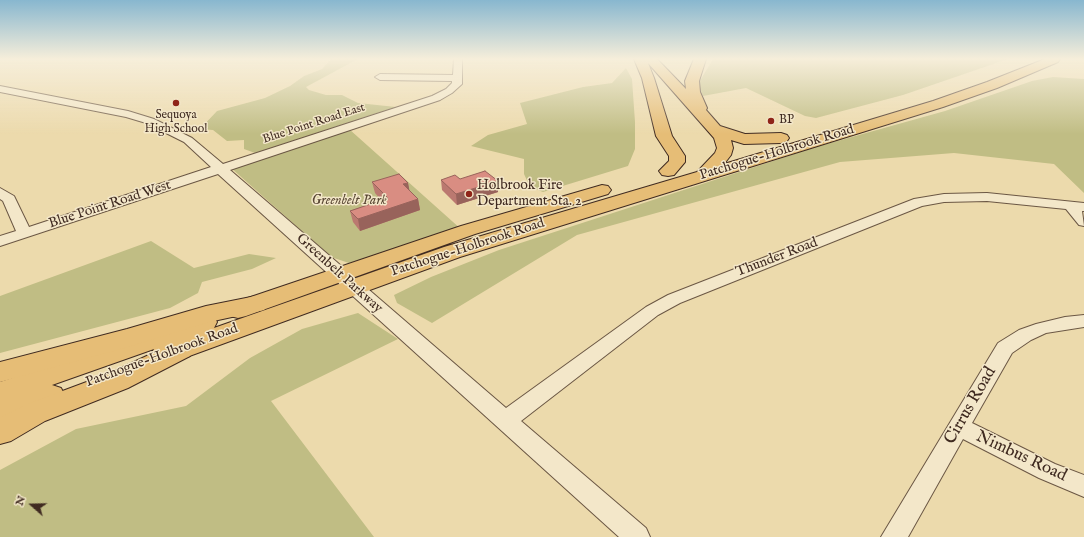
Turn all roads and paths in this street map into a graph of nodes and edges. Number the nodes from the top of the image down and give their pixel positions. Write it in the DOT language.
graph roads {
  1 [pos="456,84"];
  2 [pos="650,84"];
  3 [pos="674,84"];
  4 [pos="692,84"];
  5 [pos="964,84"];
  6 [pos="994,84"];
  7 [pos="0,89"];
  8 [pos="710,124"];
  9 [pos="781,138"];
  10 [pos="723,155"];
  11 [pos="220,168"];
  12 [pos="668,171"];
  13 [pos="701,176"];
  14 [pos="0,192"];
  15 [pos="1078,207"];
  16 [pos="1084,222"];
  17 [pos="24,233"];
  18 [pos="0,241"];
  19 [pos="347,281"];
  20 [pos="256,304"];
  21 [pos="1084,321"];
  22 [pos="181,349"];
  23 [pos="0,372"];
  24 [pos="0,393"];
  25 [pos="0,414"];
  26 [pos="506,420"];
  27 [pos="958,427"];
  28 [pos="0,432"];
  29 [pos="1084,486"];
  30 [pos="637,537"];
  31 [pos="894,537"];
  1 -- 11 [label="street, Blue Point Road East"];
  2 -- 12 [label="main road"];
  3 -- 8 [label="main road"];
  4 -- 8 [label="main road"];
  5 -- 9 [label="main road, Patchogue-Holbrook Road"];
  6 -- 13 [label="main road, Patchogue-Holbrook Road"];
  7 -- 11 [label="street, Greenbelt Parkway"];
  8 -- 9 [label="main road"];
  8 -- 10 [label="main road"];
  9 -- 10 [label="main road, Patchogue-Holbrook Road"];
  10 -- 12 [label="main road, Patchogue-Holbrook Road"];
  10 -- 13 [label="main road"];
  11 -- 17 [label="street, Blue Point Road West"];
  11 -- 19 [label="street, Greenbelt Parkway"];
  12 -- 19 [label="main road, Patchogue-Holbrook Road"];
  13 -- 19 [label="main road, Patchogue-Holbrook Road"];
  14 -- 17 [label="street"];
  15 -- 16 [label="street"];
  15 -- 26 [label="street, Thunder Road"];
  17 -- 18 [label="street, Blue Point Road West"];
  19 -- 20 [label="main road, Patchogue-Holbrook Road"];
  19 -- 22 [label="main road, Patchogue-Holbrook Road"];
  19 -- 26 [label="street, Greenbelt Parkway"];
  20 -- 23 [label="main road"];
  20 -- 24 [label="main road, Patchogue-Holbrook Road"];
  21 -- 27 [label="street, Cirrus Road"];
  22 -- 25 [label="main road, Patchogue-Holbrook Road"];
  22 -- 28 [label="main road"];
  26 -- 30 [label="street, Greenbelt Parkway"];
  27 -- 29 [label="street, Nimbus Road"];
  27 -- 31 [label="street, Cirrus Road"];
}
